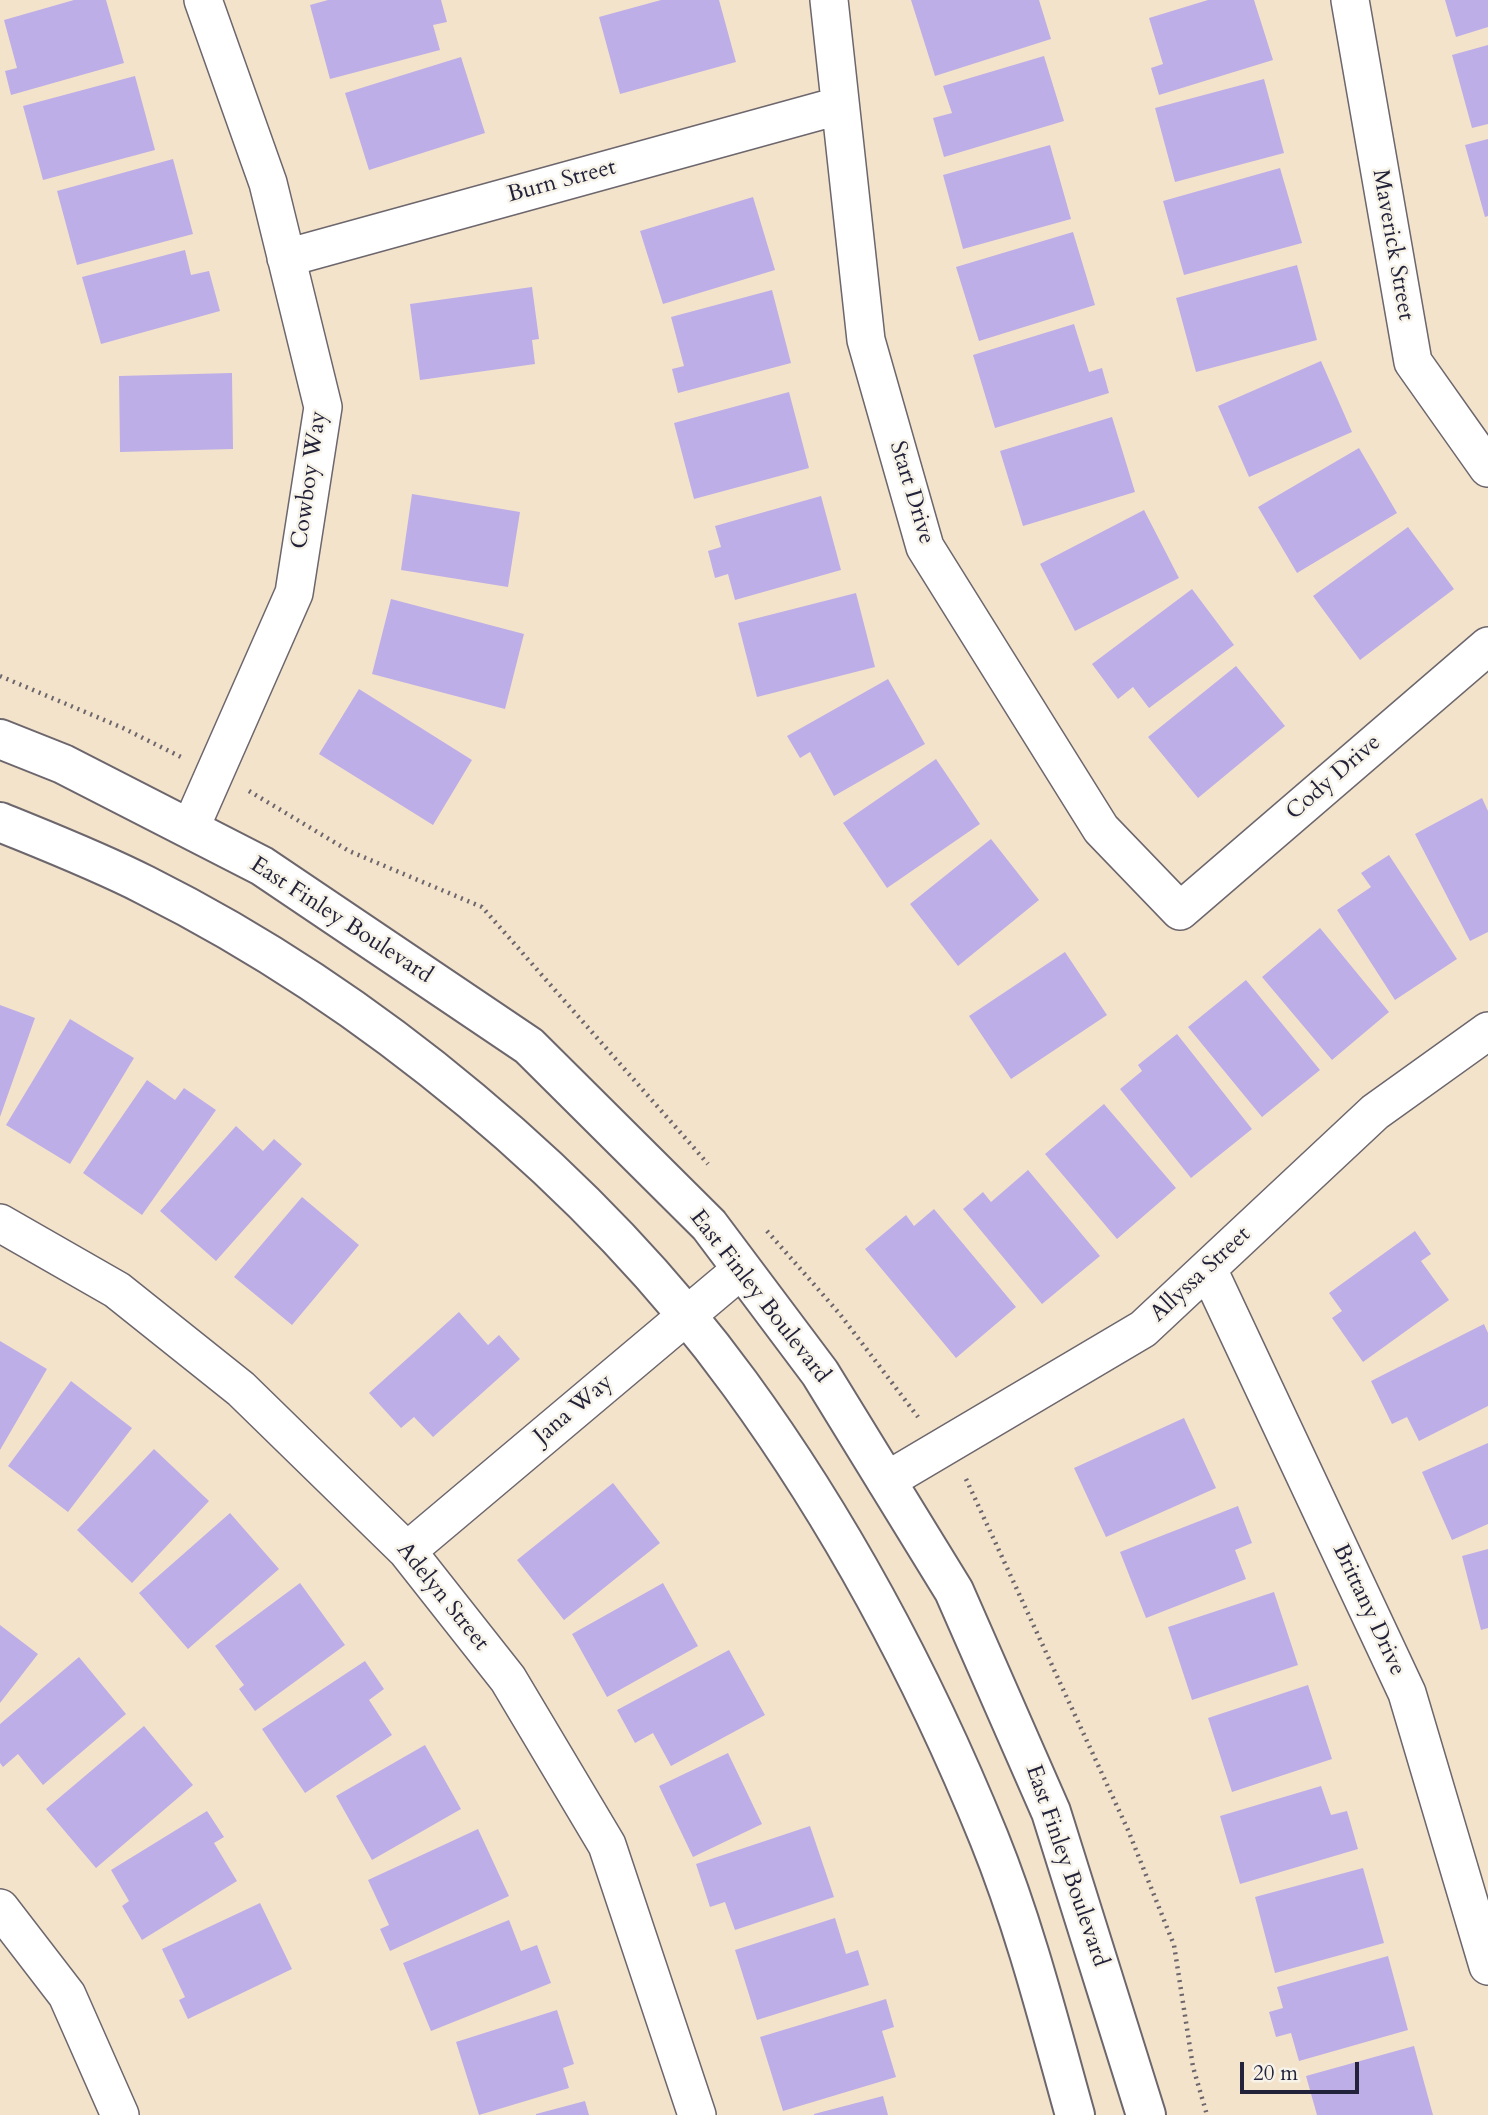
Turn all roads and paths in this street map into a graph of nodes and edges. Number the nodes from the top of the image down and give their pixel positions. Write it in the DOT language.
graph roads {
  1 [pos="203,0"];
  2 [pos="829,0"];
  3 [pos="1350,0"];
  4 [pos="838,106"];
  5 [pos="286,258"];
  6 [pos="1488,468"];
  7 [pos="1488,646"];
  8 [pos="0,739"];
  9 [pos="0,822"];
  10 [pos="190,829"];
  11 [pos="1180,911"];
  12 [pos="1488,1031"];
  13 [pos="0,1223"];
  14 [pos="742,1269"];
  15 [pos="1208,1269"];
  16 [pos="686,1315"];
  17 [pos="886,1481"];
  18 [pos="407,1551"];
  19 [pos="0,1908"];
  20 [pos="1488,1966"];
  21 [pos="120,2115"];
  22 [pos="697,2115"];
  23 [pos="1075,2115"];
  24 [pos="1146,2115"];
  1 -- 5 [label="street, Cowboy Way"];
  2 -- 4 [label="street, Start Drive"];
  3 -- 6 [label="street, Maverick Street"];
  4 -- 5 [label="street, Burn Street"];
  4 -- 11 [label="street, Start Drive"];
  5 -- 10 [label="street, Cowboy Way"];
  7 -- 11 [label="street, Cody Drive"];
  8 -- 10 [label="street, East Finley Boulevard"];
  9 -- 16 [label="street"];
  10 -- 14 [label="street, East Finley Boulevard"];
  12 -- 15 [label="street, Allyssa Street"];
  13 -- 18 [label="street, Adelyn Street"];
  14 -- 16 [label="street, Jana Way"];
  14 -- 17 [label="street, East Finley Boulevard"];
  15 -- 17 [label="street, Allyssa Street"];
  15 -- 20 [label="street, Brittany Drive"];
  16 -- 18 [label="street, Jana Way"];
  16 -- 23 [label="street"];
  17 -- 24 [label="street, East Finley Boulevard"];
  18 -- 22 [label="street, Adelyn Street"];
  19 -- 21 [label="street"];
}
